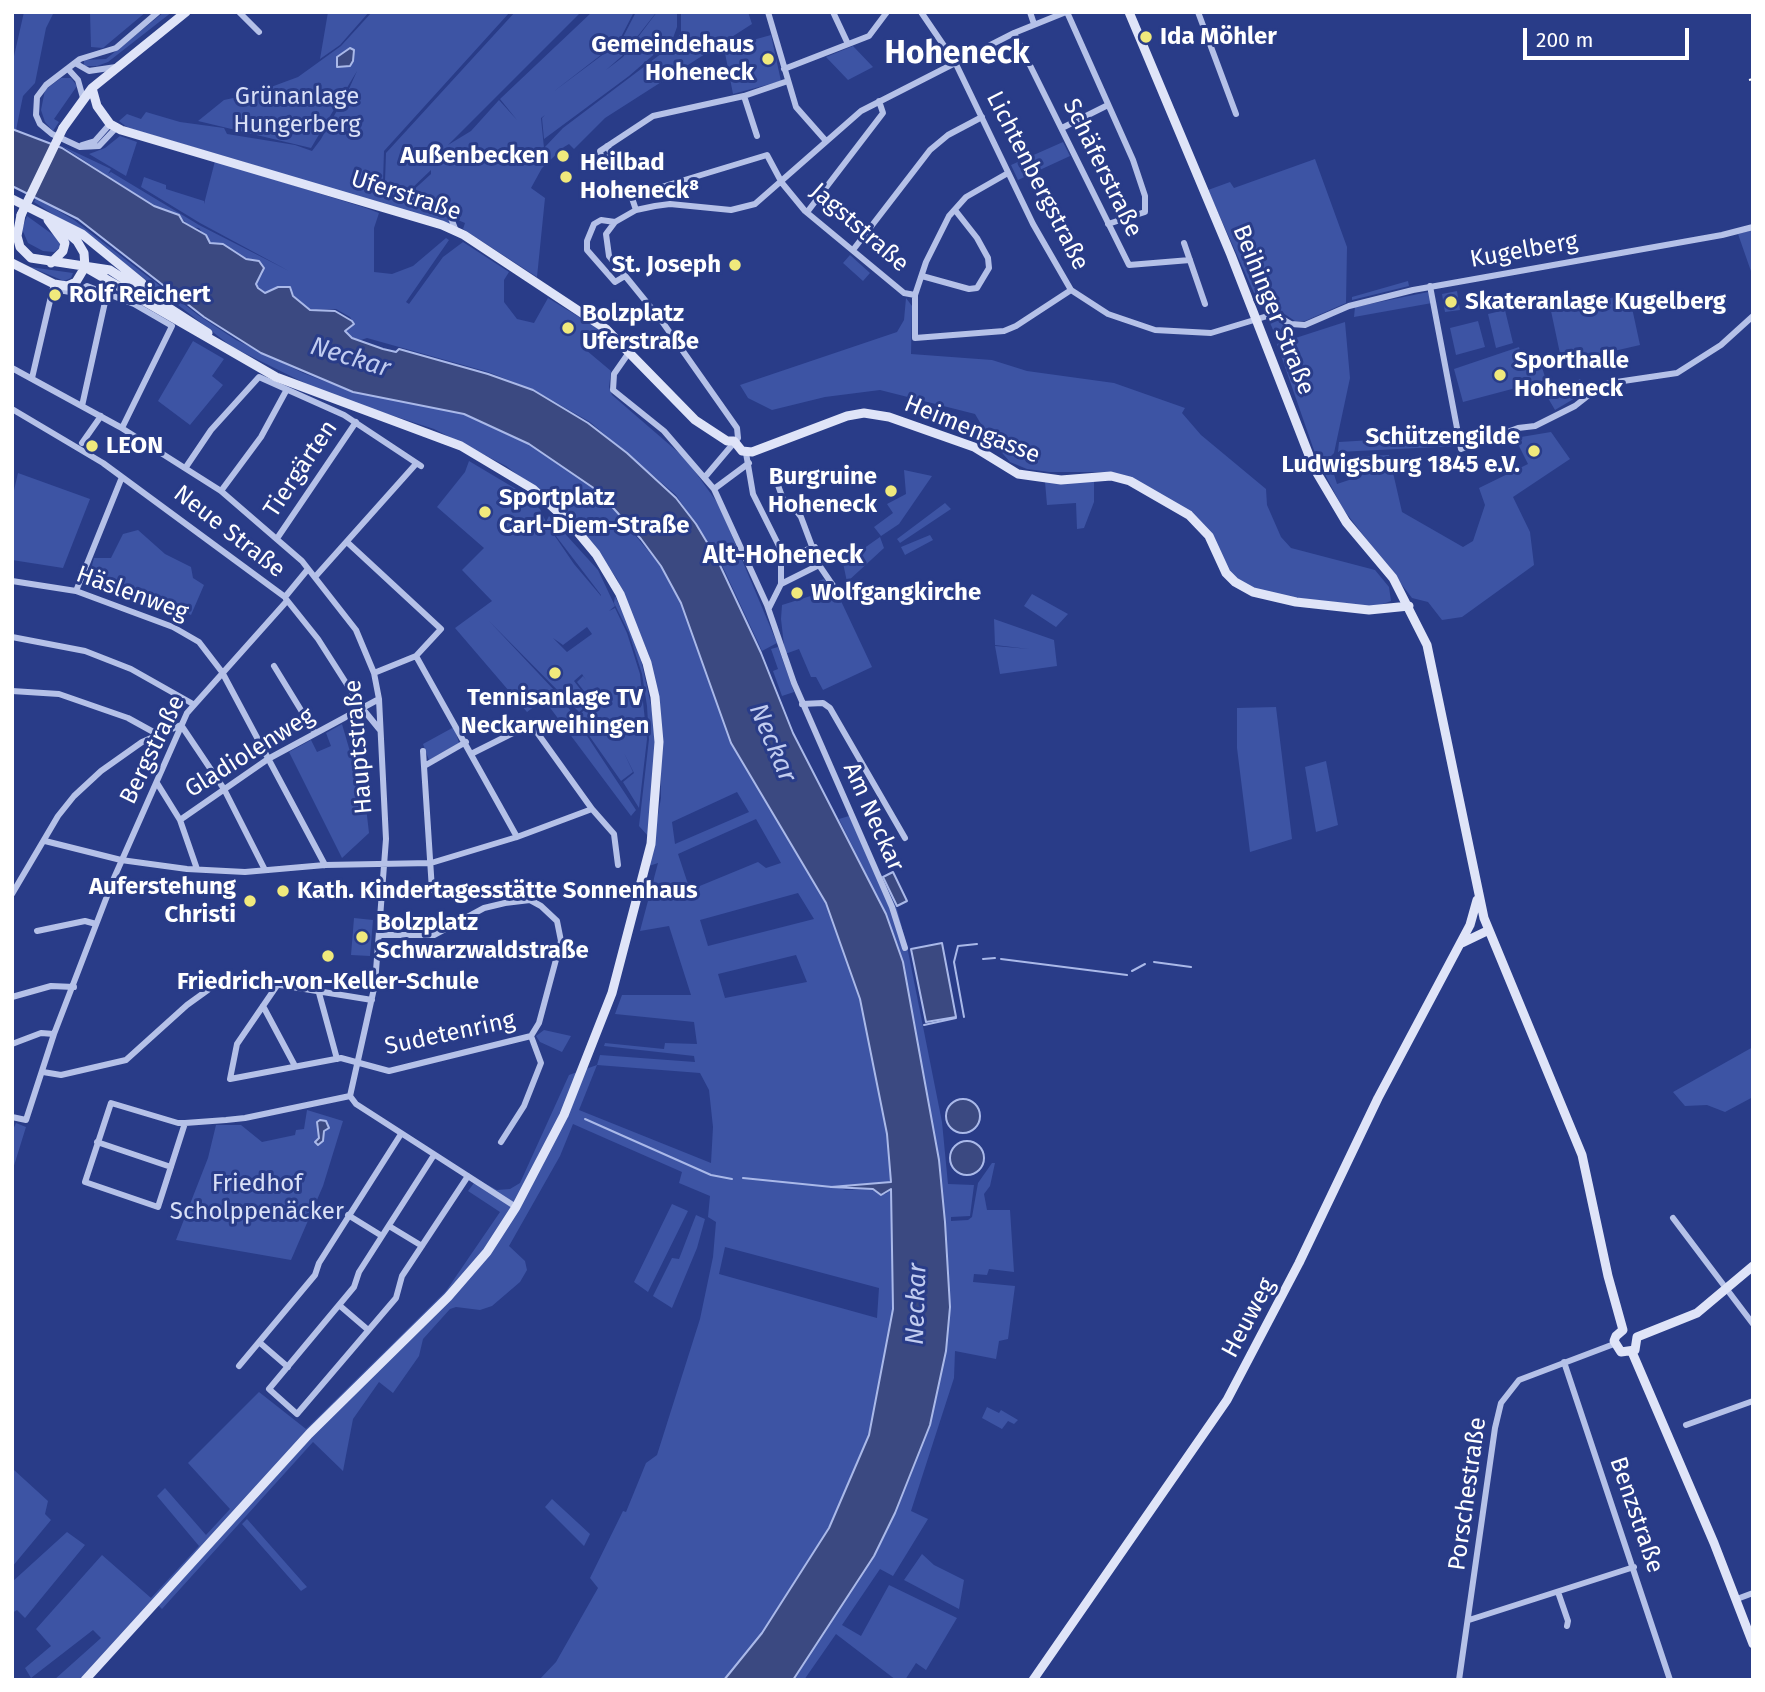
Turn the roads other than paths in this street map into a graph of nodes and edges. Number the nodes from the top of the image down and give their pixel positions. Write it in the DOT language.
graph roads {
  1 [pos="158,12"];
  2 [pos="186,12"];
  3 [pos="239,12"];
  4 [pos="768,12"];
  5 [pos="833,12"];
  6 [pos="887,12"];
  7 [pos="1030,12"];
  8 [pos="1067,12"];
  9 [pos="1129,12"];
  10 [pos="1198,12"];
  11 [pos="924,13"];
  12 [pos="1034,24"];
  13 [pos="259,32"];
  14 [pos="1014,33"];
  15 [pos="848,44"];
  16 [pos="956,62"];
  17 [pos="75,63"];
  18 [pos="118,66"];
  19 [pos="68,69"];
  20 [pos="785,69"];
  21 [pos="788,81"];
  22 [pos="93,88"];
  23 [pos="744,96"];
  24 [pos="879,101"];
  25 [pos="80,102"];
  26 [pos="1108,105"];
  27 [pos="97,107"];
  28 [pos="1236,114"];
  29 [pos="982,117"];
  30 [pos="113,126"];
  31 [pos="1062,128"];
  32 [pos="757,136"];
  33 [pos="826,141"];
  34 [pos="607,146"];
  35 [pos="1008,173"];
  36 [pos="782,183"];
  37 [pos="407,197"];
  38 [pos="12,200"];
  39 [pos="636,210"];
  40 [pos="955,210"];
  41 [pos="808,211"];
  42 [pos="46,217"];
  43 [pos="615,222"];
  44 [pos="1108,224"];
  45 [pos="15,225"];
  46 [pos="1753,227"];
  47 [pos="456,231"];
  48 [pos="1184,243"];
  49 [pos="853,250"];
  50 [pos="1190,260"];
  51 [pos="12,262"];
  52 [pos="51,263"];
  53 [pos="85,267"];
  54 [pos="625,276"];
  55 [pos="922,276"];
  56 [pos="52,285"];
  57 [pos="1430,286"];
  58 [pos="1071,290"];
  59 [pos="107,293"];
  60 [pos="915,295"];
  61 [pos="156,297"];
  62 [pos="1205,304"];
  63 [pos="1753,316"];
  64 [pos="1256,318"];
  65 [pos="630,351"];
  66 [pos="232,352"];
  67 [pos="12,368"];
  68 [pos="32,378"];
  69 [pos="286,391"];
  70 [pos="82,406"];
  71 [pos="12,409"];
  72 [pos="101,416"];
  73 [pos="356,422"];
  74 [pos="122,428"];
  75 [pos="734,441"];
  76 [pos="82,443"];
  77 [pos="746,453"];
  78 [pos="749,463"];
  79 [pos="186,467"];
  80 [pos="122,477"];
  81 [pos="705,477"];
  82 [pos="775,477"];
  83 [pos="714,489"];
  84 [pos="221,491"];
  85 [pos="278,537"];
  86 [pos="347,542"];
  87 [pos="815,547"];
  88 [pos="780,558"];
  89 [pos="819,565"];
  90 [pos="308,569"];
  91 [pos="314,577"];
  92 [pos="12,581"];
  93 [pos="782,584"];
  94 [pos="836,590"];
  95 [pos="76,591"];
  96 [pos="286,600"];
  97 [pos="1409,606"];
  98 [pos="769,608"];
  99 [pos="12,637"];
  100 [pos="416,656"];
  101 [pos="274,666"];
  102 [pos="222,672"];
  103 [pos="374,673"];
  104 [pos="12,691"];
  105 [pos="379,699"];
  106 [pos="193,704"];
  107 [pos="802,704"];
  108 [pos="362,708"];
  109 [pos="181,725"];
  110 [pos="380,730"];
  111 [pos="315,733"];
  112 [pos="157,734"];
  113 [pos="466,742"];
  114 [pos="423,751"];
  115 [pos="473,753"];
  116 [pos="268,759"];
  117 [pos="426,765"];
  118 [pos="157,783"];
  119 [pos="224,789"];
  120 [pos="592,809"];
  121 [pos="180,820"];
  122 [pos="517,837"];
  123 [pos="905,838"];
  124 [pos="45,841"];
  125 [pos="121,860"];
  126 [pos="430,863"];
  127 [pos="385,864"];
  128 [pos="325,865"];
  129 [pos="618,865"];
  130 [pos="197,869"];
  131 [pos="265,870"];
  132 [pos="432,890"];
  133 [pos="12,894"];
  134 [pos="1478,896"];
  135 [pos="96,924"];
  136 [pos="1489,930"];
  137 [pos="37,931"];
  138 [pos="1466,932"];
  139 [pos="380,935"];
  140 [pos="905,947"];
  141 [pos="1457,948"];
  142 [pos="278,984"];
  143 [pos="74,986"];
  144 [pos="319,993"];
  145 [pos="12,997"];
  146 [pos="372,1000"];
  147 [pos="264,1006"];
  148 [pos="54,1034"];
  149 [pos="531,1036"];
  150 [pos="12,1044"];
  151 [pos="337,1059"];
  152 [pos="358,1061"];
  153 [pos="295,1066"];
  154 [pos="43,1072"];
  155 [pos="350,1096"];
  156 [pos="12,1117"];
  157 [pos="185,1123"];
  158 [pos="401,1134"];
  159 [pos="97,1142"];
  160 [pos="501,1142"];
  161 [pos="434,1155"];
  162 [pos="171,1167"];
  163 [pos="468,1176"];
  164 [pos="516,1207"];
  165 [pos="348,1215"];
  166 [pos="1673,1218"];
  167 [pos="389,1226"];
  168 [pos="382,1236"];
  169 [pos="422,1246"];
  170 [pos="1753,1266"];
  171 [pos="1726,1291"];
  172 [pos="339,1305"];
  173 [pos="1753,1324"];
  174 [pos="368,1329"];
  175 [pos="1623,1330"];
  176 [pos="1637,1337"];
  177 [pos="259,1342"];
  178 [pos="1614,1345"];
  179 [pos="1632,1352"];
  180 [pos="1564,1362"];
  181 [pos="239,1366"];
  182 [pos="288,1367"];
  183 [pos="1753,1402"];
  184 [pos="1686,1425"];
  185 [pos="1634,1567"];
  186 [pos="1558,1592"];
  187 [pos="1753,1594"];
  188 [pos="1737,1599"];
  189 [pos="1469,1620"];
  190 [pos="1566,1626"];
  191 [pos="1753,1644"];
  192 [pos="85,1680"];
  193 [pos="1033,1680"];
  194 [pos="1459,1680"];
  195 [pos="1670,1680"];
  1 -- 17 [label="street"];
  2 -- 18 [label="main road"];
  3 -- 13 [label="street"];
  4 -- 20 [label="street"];
  5 -- 15 [label="street"];
  6 -- 15 [label="street"];
  7 -- 12 [label="street"];
  8 -- 12 [label="street"];
  8 -- 26 [label="street"];
  9 -- 64 [label="main road, Beihinger Straße"];
  10 -- 28 [label="street"];
  11 -- 16 [label="street, Lichtenbergstraße"];
  12 -- 14 [label="street"];
  14 -- 16 [label="street"];
  14 -- 31 [label="street, Schäferstraße"];
  15 -- 20 [label="street"];
  16 -- 24 [label="street"];
  16 -- 29 [label="street, Lichtenbergstraße"];
  17 -- 18 [label="street"];
  17 -- 19 [label="street"];
  18 -- 22 [label="main road"];
  19 -- 25 [label="street"];
  19 -- 30 [label="street"];
  20 -- 21 [label="street"];
  21 -- 23 [label="street"];
  21 -- 33 [label="street"];
  22 -- 25 [label="main road"];
  22 -- 27 [label="main road"];
  23 -- 32 [label="street"];
  23 -- 34 [label="street"];
  24 -- 33 [label="street"];
  24 -- 41 [label="street"];
  25 -- 27 [label="main road"];
  25 -- 45 [label="main road, bridge"];
  26 -- 31 [label="street"];
  26 -- 44 [label="street"];
  27 -- 30 [label="main road"];
  29 -- 35 [label="street, Lichtenbergstraße"];
  29 -- 49 [label="street"];
  30 -- 47 [label="main road, Uferstraße"];
  31 -- 44 [label="street, Schäferstraße"];
  33 -- 36 [label="street"];
  35 -- 40 [label="street"];
  35 -- 58 [label="street, Lichtenbergstraße"];
  36 -- 39 [label="street"];
  36 -- 39 [label="street, Jagststraße"];
  36 -- 41 [label="street, Jagststraße"];
  37 -- 47 [label="street"];
  38 -- 42 [label="main road"];
  39 -- 43 [label="street"];
  40 -- 55 [label="street"];
  40 -- 55 [label="street"];
  41 -- 49 [label="street, Jagststraße"];
  42 -- 52 [label="main road"];
  42 -- 53 [label="main road"];
  42 -- 61 [label="main road"];
  43 -- 54 [label="street"];
  43 -- 54 [label="street"];
  44 -- 50 [label="street, Schäferstraße"];
  45 -- 52 [label="main road"];
  46 -- 57 [label="street, Kugelberg"];
  47 -- 65 [label="main road, Uferstraße"];
  48 -- 50 [label="street"];
  49 -- 60 [label="street, Jagststraße"];
  50 -- 62 [label="street"];
  51 -- 56 [label="main road"];
  52 -- 53 [label="main road"];
  53 -- 56 [label="main road"];
  53 -- 61 [label="main road"];
  53 -- 66 [label="main road"];
  54 -- 75 [label="street"];
  55 -- 60 [label="street"];
  56 -- 59 [label="street"];
  56 -- 68 [label="street"];
  57 -- 63 [label="street"];
  57 -- 64 [label="street, Kugelberg"];
  58 -- 60 [label="street"];
  58 -- 64 [label="street, Lichtenbergstraße"];
  59 -- 70 [label="street"];
  59 -- 74 [label="street"];
  61 -- 66 [label="main road"];
  64 -- 97 [label="main road, Beihinger Straße"];
  65 -- 75 [label="main road, Uferstraße"];
  65 -- 81 [label="street, Am Neckar"];
  66 -- 164 [label="main road"];
  67 -- 68 [label="street, Hauptstraße"];
  68 -- 70 [label="street, Hauptstraße"];
  69 -- 73 [label="street"];
  69 -- 79 [label="street"];
  69 -- 84 [label="street"];
  70 -- 72 [label="street, Hauptstraße"];
  71 -- 80 [label="street, Neue Straße"];
  72 -- 74 [label="street, Hauptstraße"];
  72 -- 76 [label="street"];
  73 -- 85 [label="street, Tiergärten"];
  73 -- 86 [label="street"];
  74 -- 79 [label="street, Hauptstraße"];
  75 -- 77 [label="main road"];
  75 -- 81 [label="street"];
  77 -- 78 [label="street"];
  77 -- 97 [label="main road, Heimengasse"];
  78 -- 83 [label="street"];
  78 -- 88 [label="street"];
  79 -- 84 [label="street, Hauptstraße"];
  80 -- 95 [label="street"];
  80 -- 96 [label="street, Neue Straße"];
  81 -- 83 [label="street, Am Neckar"];
  82 -- 87 [label="street"];
  83 -- 98 [label="street, Am Neckar"];
  84 -- 85 [label="street, Hauptstraße"];
  85 -- 90 [label="street, Hauptstraße"];
  86 -- 91 [label="street"];
  86 -- 100 [label="street"];
  87 -- 88 [label="street"];
  87 -- 89 [label="street"];
  88 -- 93 [label="street"];
  89 -- 93 [label="street"];
  89 -- 94 [label="street"];
  90 -- 91 [label="street, Hauptstraße"];
  90 -- 96 [label="street, Bergstraße"];
  91 -- 103 [label="street, Hauptstraße"];
  92 -- 95 [label="street, Häslenweg"];
  93 -- 98 [label="street"];
  95 -- 102 [label="street, Häslenweg"];
  96 -- 102 [label="street, Bergstraße"];
  96 -- 108 [label="street, Neue Straße"];
  97 -- 134 [label="main road, Beihinger Straße"];
  98 -- 107 [label="street, Am Neckar"];
  99 -- 106 [label="street"];
  100 -- 103 [label="street"];
  100 -- 113 [label="street"];
  101 -- 111 [label="street"];
  102 -- 106 [label="street, Bergstraße"];
  102 -- 116 [label="street, Häslenweg"];
  103 -- 105 [label="street, Hauptstraße"];
  104 -- 112 [label="street"];
  105 -- 108 [label="street, Gladiolenweg"];
  105 -- 110 [label="street, Hauptstraße"];
  106 -- 109 [label="street, Bergstraße"];
  107 -- 123 [label="street, Am Neckar"];
  107 -- 140 [label="street, Am Neckar"];
  108 -- 110 [label="street, Neue Straße"];
  108 -- 111 [label="street, Gladiolenweg"];
  109 -- 112 [label="street"];
  109 -- 118 [label="street, Bergstraße"];
  109 -- 119 [label="street"];
  110 -- 127 [label="street, Hauptstraße"];
  111 -- 116 [label="street, Gladiolenweg"];
  112 -- 124 [label="street"];
  113 -- 115 [label="street"];
  113 -- 117 [label="street"];
  114 -- 117 [label="street"];
  115 -- 120 [label="street"];
  115 -- 122 [label="street"];
  116 -- 119 [label="street, Gladiolenweg"];
  116 -- 128 [label="street, Häslenweg"];
  117 -- 126 [label="street"];
  118 -- 121 [label="street"];
  118 -- 125 [label="street, Bergstraße"];
  119 -- 121 [label="street, Gladiolenweg"];
  119 -- 131 [label="street"];
  120 -- 122 [label="street"];
  120 -- 129 [label="street"];
  121 -- 130 [label="street"];
  122 -- 126 [label="street"];
  124 -- 125 [label="street"];
  124 -- 133 [label="street"];
  125 -- 130 [label="street"];
  125 -- 135 [label="street, Bergstraße"];
  126 -- 127 [label="street"];
  126 -- 132 [label="street"];
  127 -- 128 [label="street"];
  127 -- 139 [label="street, Hauptstraße"];
  128 -- 131 [label="street"];
  130 -- 131 [label="street"];
  134 -- 136 [label="main road, Beihinger Straße"];
  134 -- 138 [label="main road, Heuweg"];
  135 -- 137 [label="street"];
  135 -- 143 [label="street, Bergstraße"];
  136 -- 138 [label="main road"];
  136 -- 141 [label="main road"];
  136 -- 175 [label="main road, Beihinger Straße"];
  138 -- 141 [label="main road, Heuweg"];
  139 -- 146 [label="street, Hauptstraße"];
  139 -- 149 [label="street, Sudetenring"];
  141 -- 193 [label="main road, Heuweg"];
  142 -- 144 [label="street"];
  142 -- 147 [label="street"];
  142 -- 154 [label="street"];
  143 -- 145 [label="street"];
  143 -- 148 [label="street, Bergstraße"];
  144 -- 146 [label="street"];
  144 -- 151 [label="street"];
  146 -- 152 [label="street, Hauptstraße"];
  147 -- 153 [label="street"];
  147 -- 153 [label="street, Sudetenring"];
  148 -- 150 [label="street"];
  148 -- 154 [label="street, Bergstraße"];
  149 -- 152 [label="street, Sudetenring"];
  149 -- 160 [label="street"];
  151 -- 152 [label="street, Sudetenring"];
  151 -- 153 [label="street, Sudetenring"];
  152 -- 155 [label="street, Hauptstraße"];
  154 -- 156 [label="street, Bergstraße"];
  155 -- 157 [label="street"];
  155 -- 158 [label="street"];
  157 -- 159 [label="street"];
  157 -- 162 [label="street"];
  158 -- 161 [label="street"];
  158 -- 165 [label="street"];
  159 -- 162 [label="street"];
  159 -- 162 [label="street"];
  161 -- 163 [label="street"];
  161 -- 167 [label="street"];
  163 -- 164 [label="street"];
  163 -- 169 [label="street"];
  164 -- 192 [label="main road"];
  165 -- 168 [label="street"];
  165 -- 177 [label="street"];
  166 -- 171 [label="street"];
  167 -- 168 [label="street"];
  167 -- 169 [label="street"];
  168 -- 172 [label="street"];
  169 -- 174 [label="street"];
  170 -- 171 [label="main road"];
  171 -- 173 [label="street"];
  171 -- 176 [label="main road"];
  172 -- 174 [label="street"];
  172 -- 182 [label="street"];
  174 -- 182 [label="street"];
  175 -- 176 [label="main road"];
  175 -- 178 [label="main road"];
  176 -- 179 [label="main road"];
  177 -- 181 [label="street"];
  177 -- 182 [label="street"];
  178 -- 179 [label="main road"];
  178 -- 180 [label="street, Porschestraße"];
  179 -- 188 [label="main road"];
  180 -- 185 [label="street, Benzstraße"];
  180 -- 189 [label="street, Porschestraße"];
  183 -- 184 [label="street"];
  185 -- 186 [label="street"];
  185 -- 195 [label="street, Benzstraße"];
  186 -- 189 [label="street"];
  186 -- 190 [label="street"];
  187 -- 188 [label="street"];
  188 -- 191 [label="main road"];
  189 -- 194 [label="street, Porschestraße"];
}
